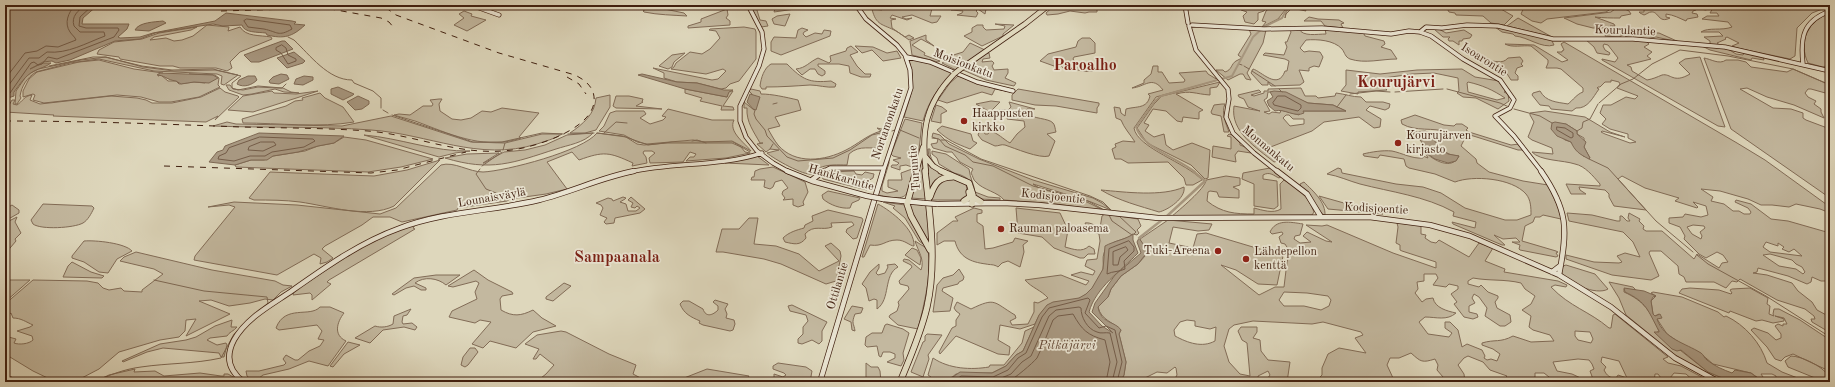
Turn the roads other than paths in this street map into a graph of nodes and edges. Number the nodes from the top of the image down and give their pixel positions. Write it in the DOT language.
graph roads {
  1 [pos="471,5"];
  2 [pos="494,5"];
  3 [pos="748,5"];
  4 [pos="856,5"];
  5 [pos="1049,5"];
  6 [pos="1185,5"];
  7 [pos="485,10"];
  8 [pos="1830,11"];
  9 [pos="499,15"];
  10 [pos="1190,25"];
  11 [pos="1420,32"];
  12 [pos="907,57"];
  13 [pos="1803,64"];
  14 [pos="1830,71"];
  15 [pos="1013,91"];
  16 [pos="924,146"];
  17 [pos="761,153"];
  18 [pos="924,155"];
  19 [pos="884,168"];
  20 [pos="794,173"];
  21 [pos="813,179"];
  22 [pos="867,195"];
  23 [pos="876,197"];
  24 [pos="884,198"];
  25 [pos="972,200"];
  26 [pos="907,201"];
  27 [pos="926,201"];
  28 [pos="964,201"];
  29 [pos="981,202"];
  30 [pos="937,203"];
  31 [pos="989,203"];
  32 [pos="1320,217"];
  33 [pos="932,259"];
  34 [pos="1561,265"];
  35 [pos="1552,272"];
  36 [pos="1559,275"];
  37 [pos="244,382"];
  38 [pos="820,382"];
  39 [pos="900,382"];
  40 [pos="1719,382"];
  1 -- 7 [label="street"];
  2 -- 7 [label="street"];
  3 -- 17 [label="street, Hankkarintie"];
  4 -- 12 [label="street"];
  5 -- 16 [label="highway, Turuntie, bridge"];
  6 -- 10 [label="street, Monnankatu"];
  7 -- 9 [label="street"];
  8 -- 13 [label="street"];
  10 -- 11 [label="street, Isoarontie"];
  10 -- 32 [label="street, Monnankatu"];
  11 -- 13 [label="street, Kourulantie"];
  11 -- 34 [label="street, Isoarontie"];
  12 -- 15 [label="street, Moisionkatu"];
  12 -- 19 [label="street, Nortamonkatu"];
  13 -- 14 [label="street, Kourulantie"];
  16 -- 18 [label="highway, Turuntie"];
  16 -- 26 [label="highway"];
  17 -- 20 [label="street, Hankkarintie"];
  17 -- 37 [label="street, Lounaisväylä"];
  18 -- 25 [label="highway"];
  18 -- 27 [label="highway, Turuntie"];
  19 -- 21 [label="street"];
  19 -- 23 [label="street, Nortamonkatu"];
  20 -- 21 [label="street, Hankkarintie"];
  20 -- 22 [label="street, Hankkarintie"];
  21 -- 22 [label="street, Hankkarintie"];
  22 -- 24 [label="street, Hankkarintie, bridge"];
  23 -- 38 [label="street, Ottilantie"];
  24 -- 26 [label="street, Kodisjoentie"];
  25 -- 27 [label="highway"];
  25 -- 28 [label="highway"];
  25 -- 29 [label="highway"];
  25 -- 30 [label="street, Kodisjoentie"];
  25 -- 31 [label="street, Kodisjoentie"];
  26 -- 27 [label="street, Kodisjoentie"];
  26 -- 33 [label="highway"];
  27 -- 30 [label="street, Kodisjoentie, bridge"];
  27 -- 33 [label="highway, Turuntie"];
  28 -- 30 [label="street, Kodisjoentie"];
  29 -- 31 [label="street, Kodisjoentie"];
  31 -- 32 [label="street, Kodisjoentie"];
  32 -- 35 [label="street, Kodisjoentie"];
  33 -- 39 [label="highway, Turuntie"];
  34 -- 35 [label="street"];
  34 -- 36 [label="street, Isoarontie"];
  35 -- 36 [label="street, Kodisjoentie"];
  36 -- 40 [label="street, Kodisjoentie"];
}
